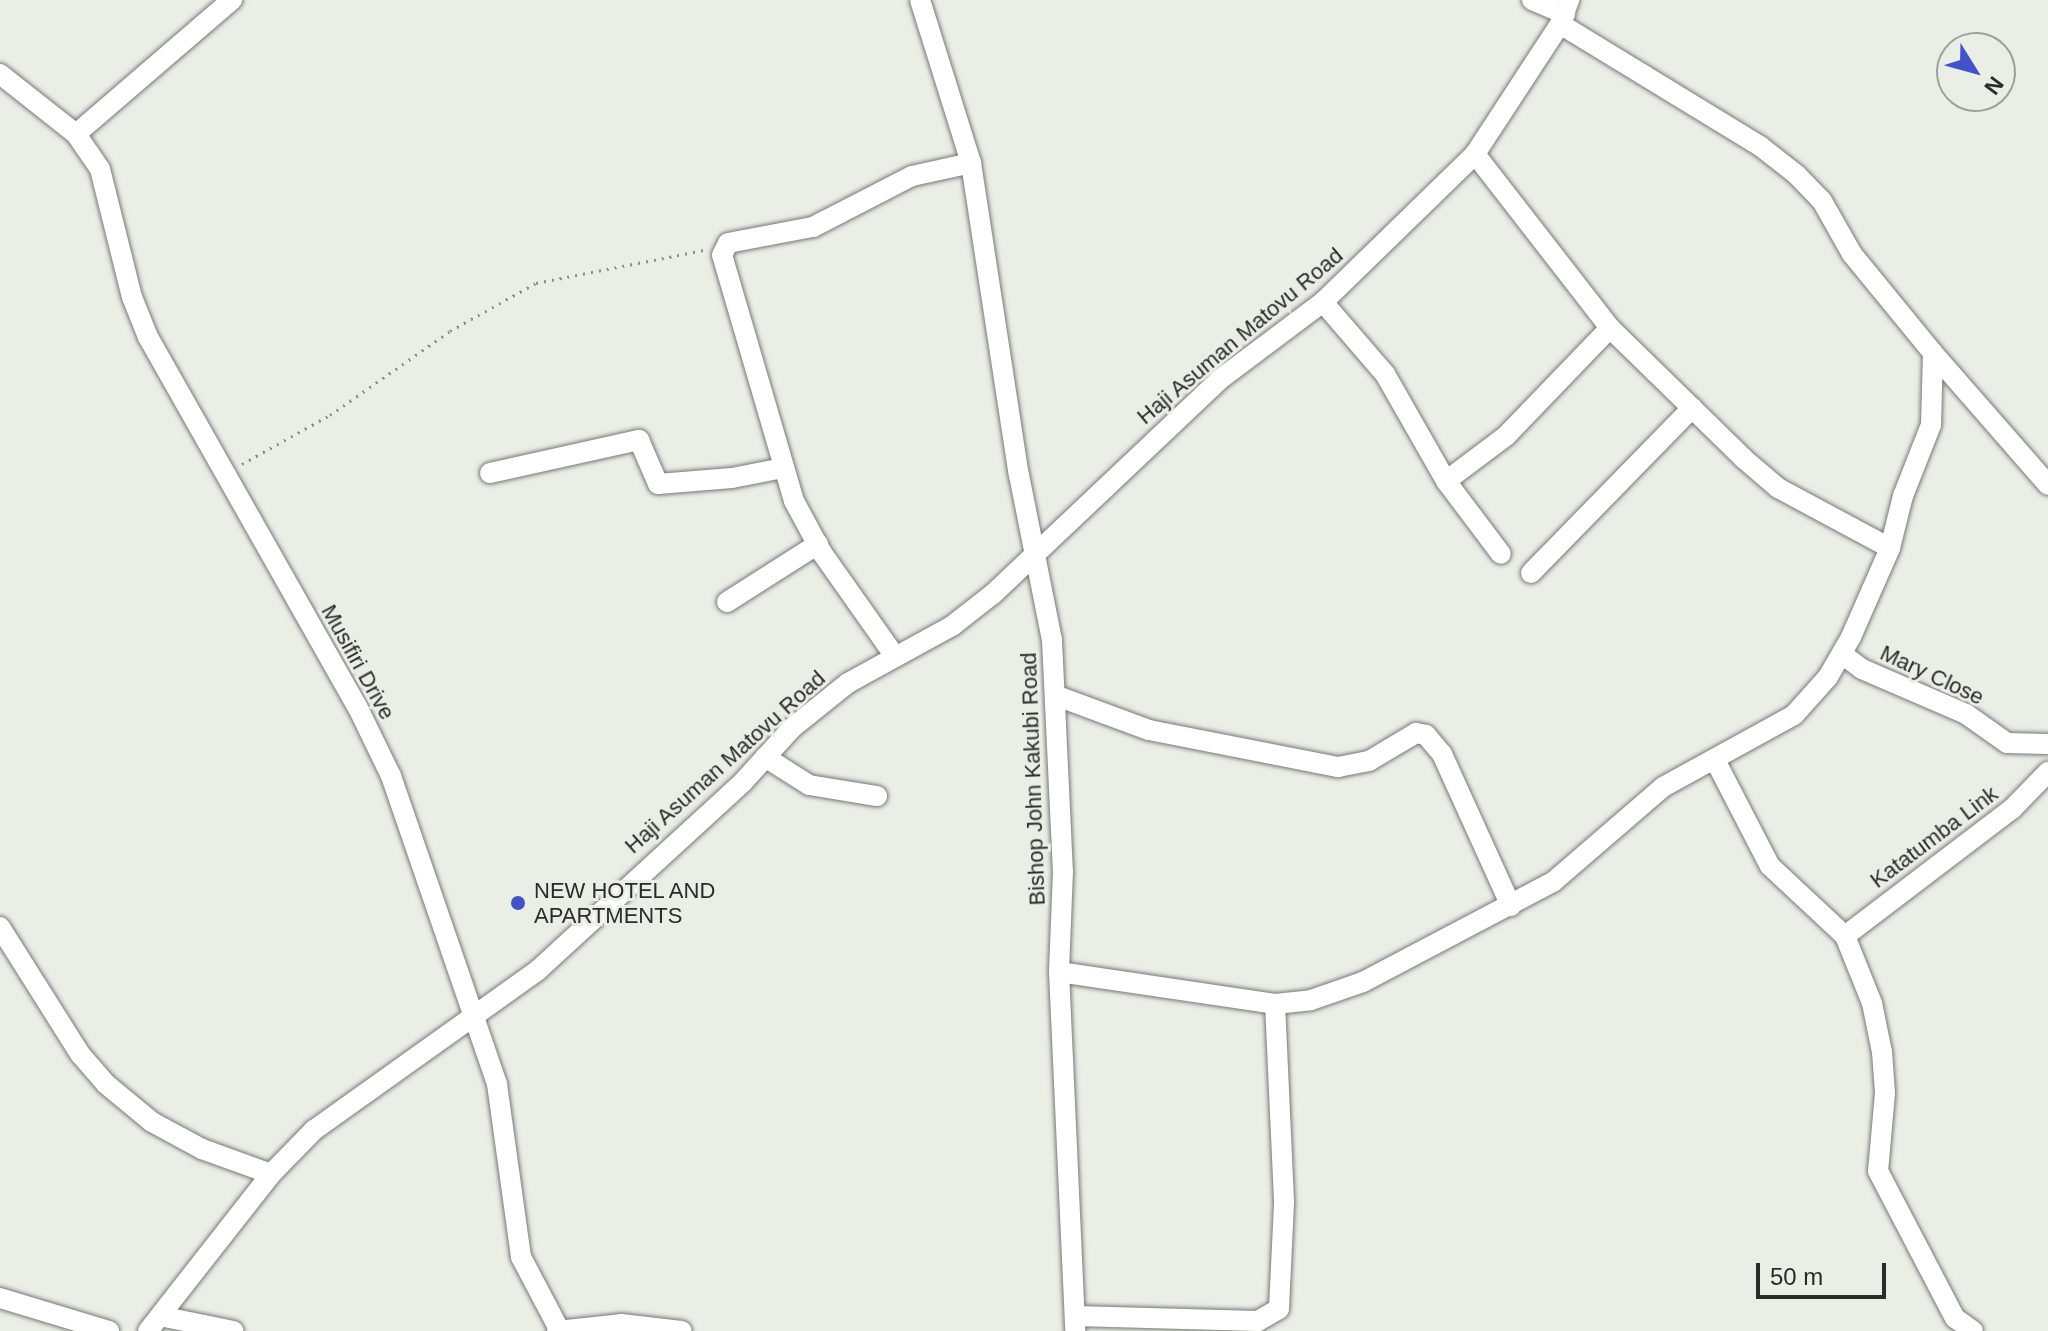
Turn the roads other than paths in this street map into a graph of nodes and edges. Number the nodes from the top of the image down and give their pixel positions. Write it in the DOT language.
graph roads {
  1 [pos="232,0"];
  2 [pos="920,0"];
  3 [pos="1532,0"];
  4 [pos="1565,13"];
  5 [pos="0,74"];
  6 [pos="76,134"];
  7 [pos="1475,154"];
  8 [pos="971,163"];
  9 [pos="1323,302"];
  10 [pos="1610,328"];
  11 [pos="1933,353"];
  12 [pos="1692,408"];
  13 [pos="783,468"];
  14 [pos="490,473"];
  15 [pos="1446,481"];
  16 [pos="2048,485"];
  17 [pos="818,544"];
  18 [pos="1890,548"];
  19 [pos="1037,550"];
  20 [pos="1501,554"];
  21 [pos="1531,573"];
  22 [pos="727,602"];
  23 [pos="1842,654"];
  24 [pos="894,655"];
  25 [pos="1057,696"];
  26 [pos="2048,744"];
  27 [pos="765,757"];
  28 [pos="1715,760"];
  29 [pos="2048,772"];
  30 [pos="877,796"];
  31 [pos="1511,906"];
  32 [pos="0,927"];
  33 [pos="1845,936"];
  34 [pos="1059,972"];
  35 [pos="1275,1004"];
  36 [pos="475,1018"];
  37 [pos="271,1174"];
  38 [pos="0,1298"];
  39 [pos="154,1323"];
  40 [pos="1075,1323"];
  41 [pos="109,1331"];
  42 [pos="233,1331"];
  43 [pos="559,1331"];
  44 [pos="682,1331"];
  45 [pos="1973,1331"];
  1 -- 6 [label="street"];
  2 -- 8 [label="street, Bishop John Kakubi Road"];
  3 -- 4 [label="street"];
  4 -- 7 [label="street, Haji Asuman Matovu Road"];
  4 -- 11 [label="street"];
  5 -- 6 [label="street, Musifiri Drive"];
  6 -- 36 [label="street, Musifiri Drive"];
  7 -- 9 [label="street, Haji Asuman Matovu Road"];
  7 -- 10 [label="street"];
  8 -- 13 [label="street"];
  8 -- 19 [label="street, Bishop John Kakubi Road"];
  9 -- 15 [label="street"];
  9 -- 19 [label="street, Haji Asuman Matovu Road"];
  10 -- 12 [label="street"];
  10 -- 15 [label="street"];
  11 -- 16 [label="street"];
  11 -- 18 [label="street"];
  12 -- 18 [label="street"];
  12 -- 21 [label="street"];
  13 -- 14 [label="street"];
  13 -- 17 [label="street"];
  15 -- 20 [label="street"];
  17 -- 22 [label="street"];
  17 -- 24 [label="street"];
  18 -- 23 [label="street"];
  19 -- 24 [label="street, Haji Asuman Matovu Road"];
  19 -- 25 [label="street, Bishop John Kakubi Road"];
  23 -- 26 [label="street, Mary Close"];
  23 -- 28 [label="street"];
  24 -- 27 [label="street, Haji Asuman Matovu Road"];
  25 -- 31 [label="street"];
  25 -- 34 [label="street, Bishop John Kakubi Road"];
  27 -- 30 [label="street"];
  27 -- 36 [label="street, Haji Asuman Matovu Road"];
  28 -- 31 [label="street"];
  28 -- 33 [label="street"];
  29 -- 33 [label="street, Katatumba Link"];
  31 -- 35 [label="street"];
  32 -- 37 [label="street"];
  33 -- 45 [label="street"];
  34 -- 35 [label="street"];
  34 -- 40 [label="street, Bishop John Kakubi Road"];
  35 -- 40 [label="street"];
  36 -- 37 [label="street, Haji Asuman Matovu Road"];
  36 -- 43 [label="street, Musifiri Drive"];
  37 -- 39 [label="street, Haji Asuman Matovu Road"];
  38 -- 41 [label="street"];
  39 -- 42 [label="street"];
  43 -- 44 [label="street"];
}
